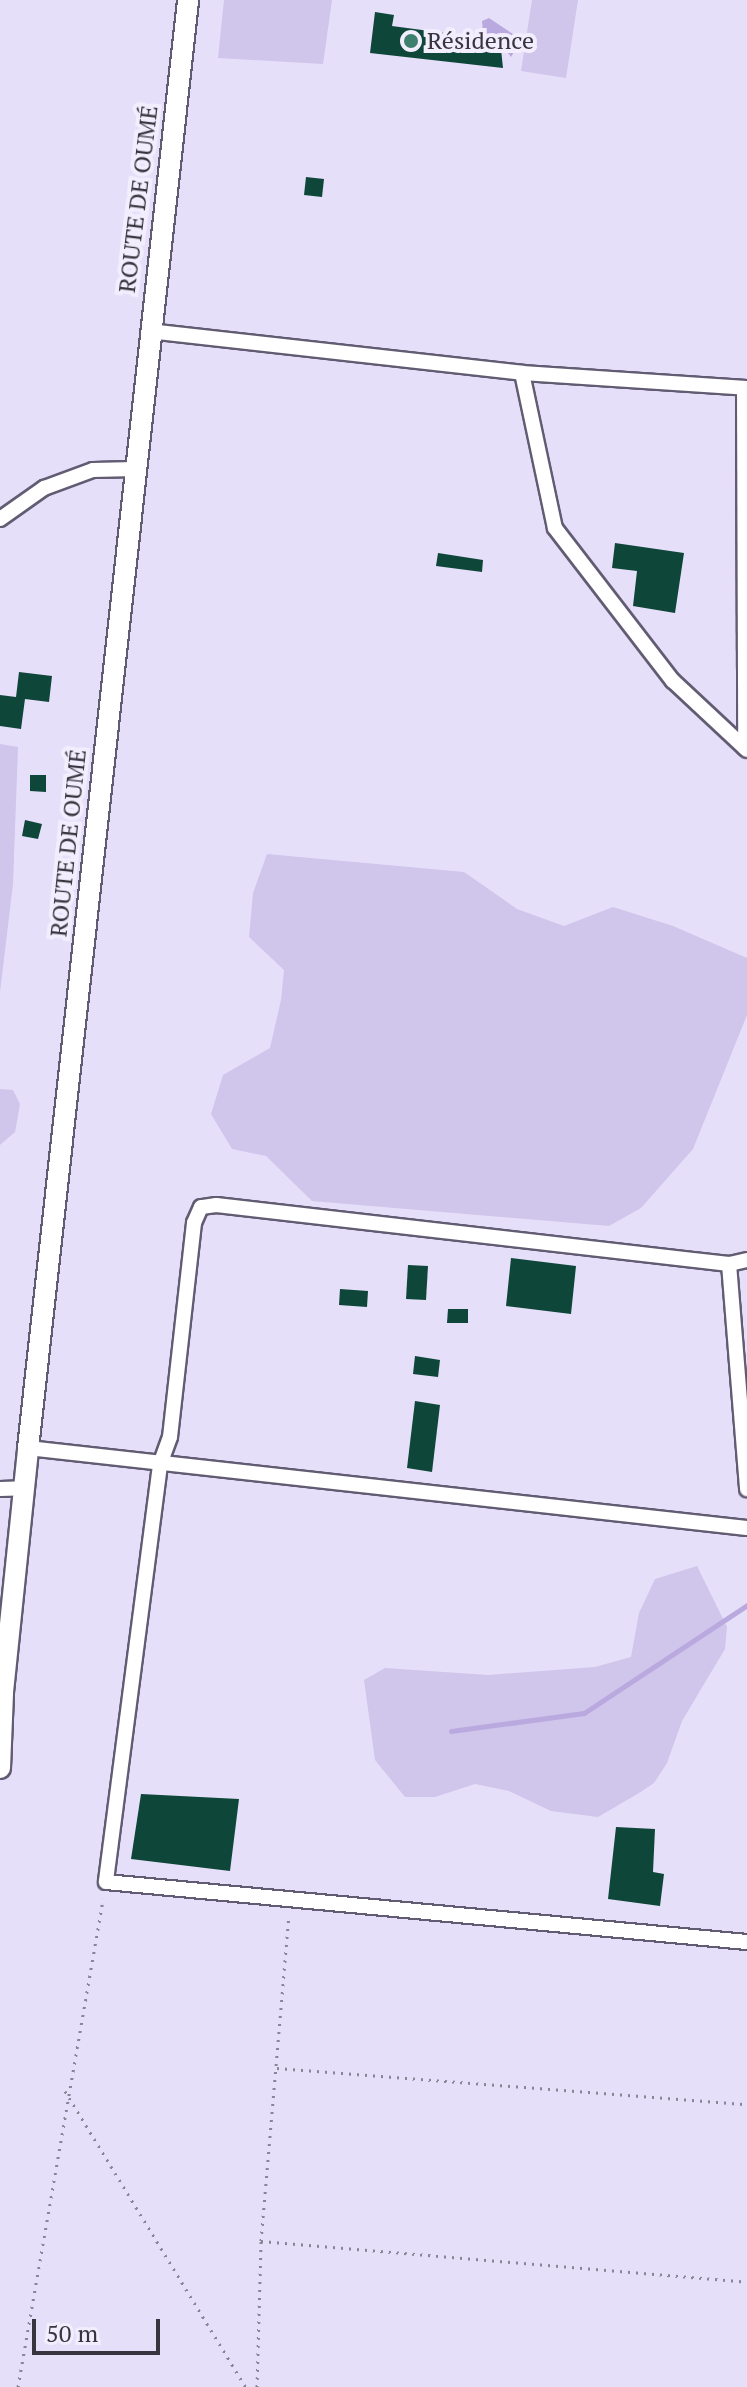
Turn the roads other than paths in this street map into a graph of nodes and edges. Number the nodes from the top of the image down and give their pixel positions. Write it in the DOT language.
graph roads {
  1 [pos="188,0"];
  2 [pos="149,331"];
  3 [pos="522,373"];
  4 [pos="746,388"];
  5 [pos="135,469"];
  6 [pos="0,519"];
  7 [pos="746,749"];
  8 [pos="747,1260"];
  9 [pos="729,1264"];
  10 [pos="28,1448"];
  11 [pos="160,1465"];
  12 [pos="24,1488"];
  13 [pos="0,1489"];
  14 [pos="747,1489"];
  15 [pos="747,1528"];
  16 [pos="1,1696"];
  17 [pos="0,1768"];
  18 [pos="747,1942"];
  1 -- 2 [label="main road, ROUTE DE OUMÉ"];
  2 -- 3 [label="street"];
  2 -- 5 [label="main road, ROUTE DE OUMÉ"];
  3 -- 4 [label="street"];
  3 -- 7 [label="street"];
  4 -- 7 [label="street"];
  5 -- 6 [label="street"];
  5 -- 10 [label="main road, ROUTE DE OUMÉ"];
  8 -- 9 [label="street"];
  9 -- 11 [label="street"];
  9 -- 14 [label="street"];
  10 -- 11 [label="street"];
  10 -- 12 [label="main road, ROUTE DE OUMÉ"];
  11 -- 15 [label="street"];
  11 -- 18 [label="street"];
  12 -- 13 [label="street"];
  12 -- 16 [label="main road, ROUTE DE OUMÉ"];
  16 -- 17 [label="main road, ROUTE DE OUMÉ"];
}
